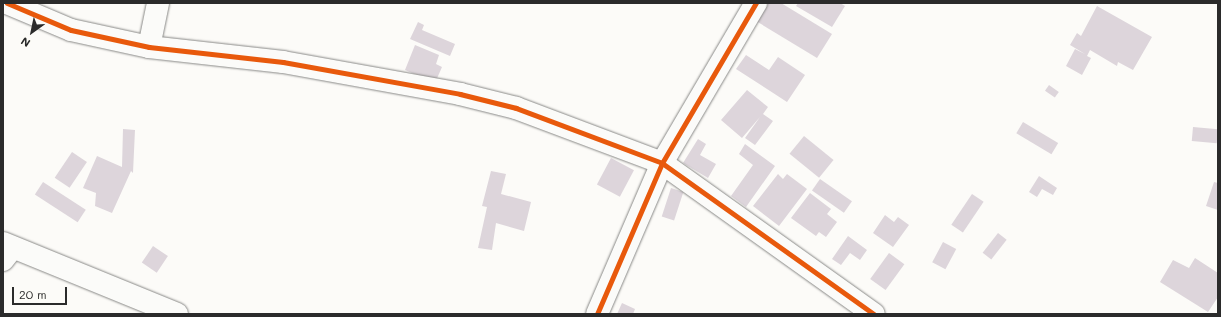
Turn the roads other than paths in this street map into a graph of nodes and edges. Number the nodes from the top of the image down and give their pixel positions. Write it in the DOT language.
graph roads {
  1 [pos="6,3"];
  2 [pos="158,3"];
  3 [pos="756,3"];
  4 [pos="149,47"];
  5 [pos="662,163"];
  6 [pos="6,250"];
  7 [pos="176,314"];
  8 [pos="598,314"];
  9 [pos="874,314"];
  1 -- 4 [label="street"];
  2 -- 4 [label="street"];
  3 -- 5 [label="street"];
  4 -- 5 [label="street"];
  5 -- 8 [label="street"];
  5 -- 9 [label="street"];
  6 -- 7 [label="street"];
}
